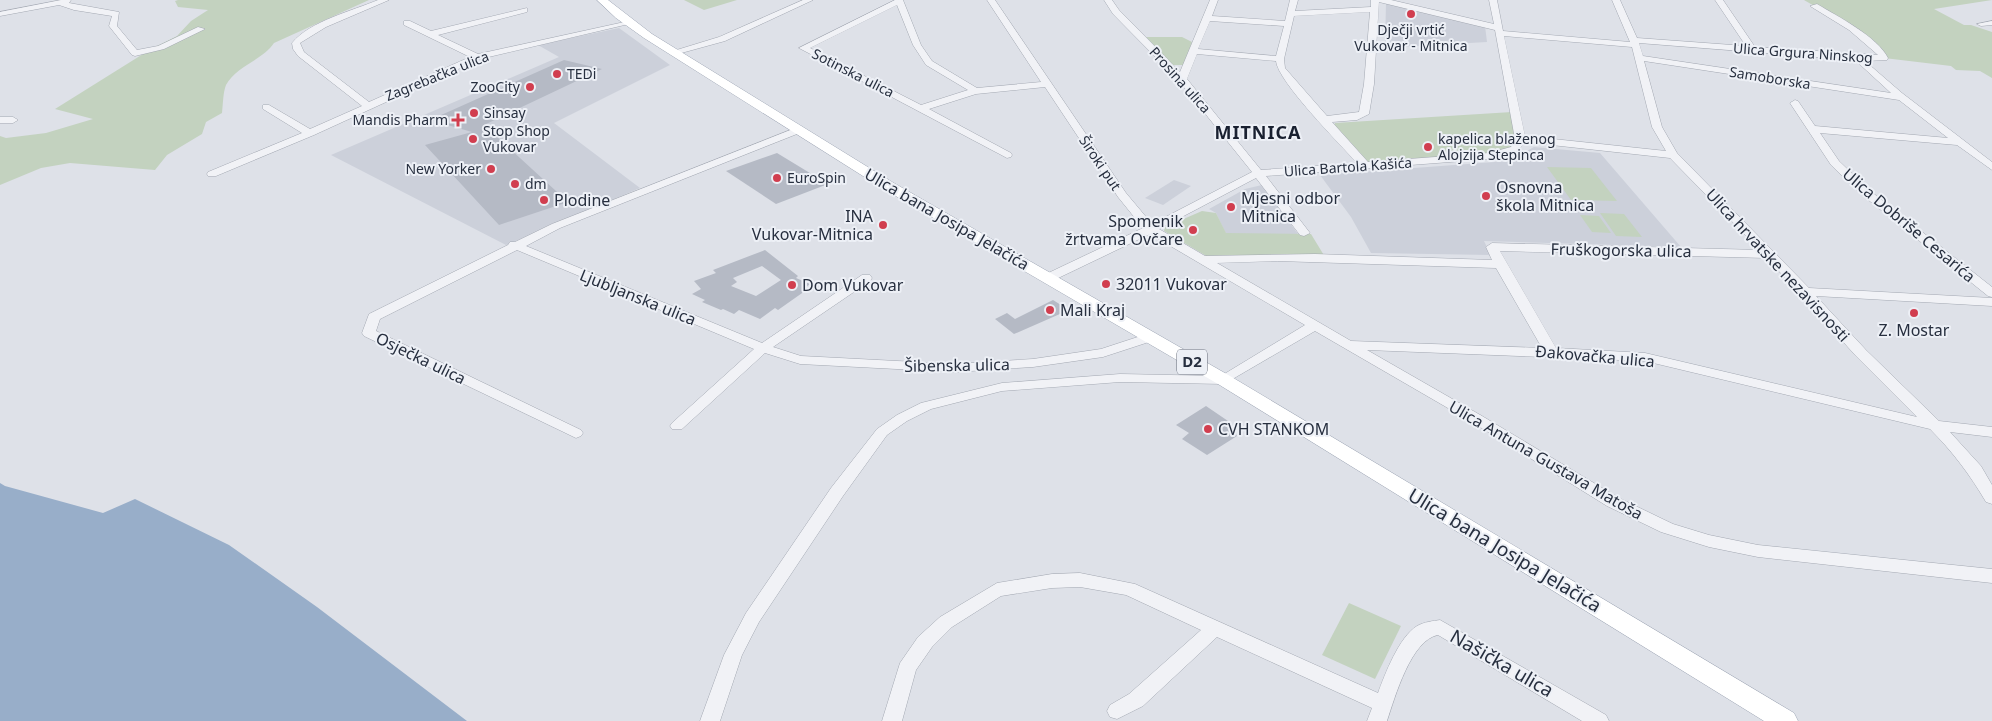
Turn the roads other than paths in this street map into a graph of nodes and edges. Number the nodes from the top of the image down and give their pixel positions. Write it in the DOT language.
graph roads {
  1 [pos="72,0"];
  2 [pos="385,0"];
  3 [pos="602,0"];
  4 [pos="809,0"];
  5 [pos="991,0"];
  6 [pos="1108,0"];
  7 [pos="1214,0"];
  8 [pos="1294,0"];
  9 [pos="1381,0"];
  10 [pos="1493,0"];
  11 [pos="1616,0"];
  12 [pos="1719,0"];
  13 [pos="899,1"];
  14 [pos="61,2"];
  15 [pos="1374,4"];
  16 [pos="1814,6"];
  17 [pos="524,10"];
  18 [pos="0,14"];
  19 [pos="874,14"];
  20 [pos="905,14"];
  21 [pos="1291,14"];
  22 [pos="1207,18"];
  23 [pos="407,23"];
  24 [pos="629,23"];
  25 [pos="1992,23"];
  26 [pos="1289,24"];
  27 [pos="1981,24"];
  28 [pos="201,28"];
  29 [pos="1498,30"];
  30 [pos="430,34"];
  31 [pos="1635,43"];
  32 [pos="1753,50"];
  33 [pos="1193,51"];
  34 [pos="674,52"];
  35 [pos="477,57"];
  36 [pos="1640,58"];
  37 [pos="1857,58"];
  38 [pos="1280,59"];
  39 [pos="1182,79"];
  40 [pos="1046,84"];
  41 [pos="975,91"];
  42 [pos="1901,97"];
  43 [pos="1795,103"];
  44 [pos="368,106"];
  45 [pos="266,107"];
  46 [pos="920,109"];
  47 [pos="1326,119"];
  48 [pos="0,120"];
  49 [pos="12,120"];
  50 [pos="1812,129"];
  51 [pos="798,130"];
  52 [pos="310,133"];
  53 [pos="1520,139"];
  54 [pos="1959,142"];
  55 [pos="1008,155"];
  56 [pos="1673,155"];
  57 [pos="1365,166"];
  58 [pos="1992,168"];
  59 [pos="1258,173"];
  60 [pos="212,174"];
  61 [pos="1150,229"];
  62 [pos="1304,233"];
  63 [pos="514,246"];
  64 [pos="1770,254"];
  65 [pos="1204,260"];
  66 [pos="1500,264"];
  67 [pos="866,278"];
  68 [pos="1048,278"];
  69 [pos="1804,292"];
  70 [pos="1992,293"];
  71 [pos="1992,302"];
  72 [pos="1315,326"];
  73 [pos="1150,338"];
  74 [pos="1348,345"];
  75 [pos="763,348"];
  76 [pos="1551,352"];
  77 [pos="1224,380"];
  78 [pos="1933,425"];
  79 [pos="677,426"];
  80 [pos="1992,432"];
  81 [pos="576,434"];
  82 [pos="1992,498"];
  83 [pos="1992,576"];
  84 [pos="1215,628"];
  85 [pos="1117,711"];
  86 [pos="1380,713"];
  87 [pos="710,721"];
  88 [pos="892,721"];
  89 [pos="1599,721"];
  90 [pos="1785,721"];
  1 -- 14 [label="street"];
  2 -- 44 [label="street"];
  3 -- 24 [label="main road, Ulica bana Josipa Jelačića / D2"];
  4 -- 34 [label="street"];
  5 -- 40 [label="street, Široki put"];
  6 -- 39 [label="street, Prosina ulica"];
  7 -- 22 [label="street"];
  8 -- 21 [label="street"];
  9 -- 29 [label="street"];
  10 -- 29 [label="street"];
  11 -- 31 [label="street, Ulica hrvatske nezavisnosti"];
  12 -- 32 [label="street"];
  13 -- 19 [label="street, Sotinska ulica"];
  13 -- 20 [label="street, Sotinska ulica"];
  14 -- 18 [label="street"];
  14 -- 28 [label="street"];
  15 -- 21 [label="street"];
  15 -- 47 [label="street"];
  16 -- 37 [label="street, Ulica Grgura Ninskog"];
  17 -- 30 [label="street"];
  19 -- 20 [label="street, Sotinska ulica"];
  19 -- 46 [label="street, Sotinska ulica"];
  20 -- 41 [label="street, Sotinska ulica"];
  21 -- 26 [label="street"];
  22 -- 26 [label="street"];
  22 -- 33 [label="street"];
  23 -- 30 [label="street"];
  24 -- 34 [label="main road, Ulica bana Josipa Jelačića / D2"];
  24 -- 35 [label="street, Zagrebačka ulica"];
  25 -- 27 [label="street"];
  26 -- 38 [label="street"];
  29 -- 31 [label="street"];
  29 -- 53 [label="street"];
  30 -- 35 [label="street"];
  31 -- 32 [label="street, Ulica Grgura Ninskog"];
  31 -- 36 [label="street, Ulica hrvatske nezavisnosti"];
  32 -- 37 [label="street, Ulica Grgura Ninskog"];
  33 -- 38 [label="street"];
  33 -- 39 [label="street"];
  34 -- 51 [label="main road, Ulica bana Josipa Jelačića / D2"];
  35 -- 44 [label="street, Zagrebačka ulica"];
  36 -- 42 [label="street, Samoborska"];
  36 -- 56 [label="street, Ulica hrvatske nezavisnosti"];
  37 -- 42 [label="street"];
  38 -- 47 [label="street"];
  39 -- 59 [label="street, Prosina ulica"];
  40 -- 41 [label="street"];
  40 -- 61 [label="street, Široki put"];
  41 -- 46 [label="street"];
  42 -- 54 [label="street"];
  43 -- 50 [label="street, Ulica Dobriše Cesarića"];
  44 -- 52 [label="street, Zagrebačka ulica"];
  45 -- 52 [label="street"];
  46 -- 55 [label="street, Sotinska ulica"];
  47 -- 57 [label="street"];
  48 -- 49 [label="street"];
  50 -- 54 [label="street"];
  50 -- 70 [label="street, Ulica Dobriše Cesarića"];
  51 -- 63 [label="street"];
  51 -- 68 [label="main road, Ulica bana Josipa Jelačića / D2"];
  52 -- 60 [label="street, Zagrebačka ulica"];
  53 -- 56 [label="street"];
  53 -- 57 [label="street, Ulica Bartola Kašića"];
  54 -- 58 [label="street"];
  56 -- 64 [label="street, Ulica hrvatske nezavisnosti"];
  57 -- 59 [label="street, Ulica Bartola Kašića"];
  59 -- 61 [label="street"];
  59 -- 62 [label="street, Prosina ulica"];
  61 -- 65 [label="street, Široki put"];
  61 -- 68 [label="street"];
  63 -- 75 [label="street, Ljubljanska ulica"];
  63 -- 81 [label="street, Osječka ulica"];
  64 -- 66 [label="street, Fruškogorska ulica"];
  64 -- 69 [label="street, Ulica hrvatske nezavisnosti"];
  65 -- 66 [label="street"];
  65 -- 72 [label="street, Đakovačka ulica"];
  66 -- 76 [label="street, Fruškogorska ulica"];
  67 -- 75 [label="street"];
  68 -- 73 [label="main road, Ulica bana Josipa Jelačića / D2"];
  69 -- 71 [label="street"];
  69 -- 78 [label="street, Ulica hrvatske nezavisnosti"];
  72 -- 74 [label="street, Đakovačka ulica"];
  72 -- 77 [label="street"];
  73 -- 75 [label="street, Šibenska ulica"];
  73 -- 77 [label="main road, Ulica bana Josipa Jelačića / D2"];
  74 -- 76 [label="street, Đakovačka ulica"];
  74 -- 83 [label="street, Ulica Antuna Gustava Matoša"];
  75 -- 79 [label="street"];
  76 -- 78 [label="street, Đakovačka ulica"];
  77 -- 87 [label="street"];
  77 -- 90 [label="main road, Ulica bana Josipa Jelačića / D2"];
  78 -- 80 [label="street, Đakovačka ulica"];
  78 -- 82 [label="street, Ulica hrvatske nezavisnosti"];
  84 -- 85 [label="street"];
  84 -- 86 [label="street"];
  84 -- 88 [label="street"];
  86 -- 89 [label="street, Našička ulica"];
}
